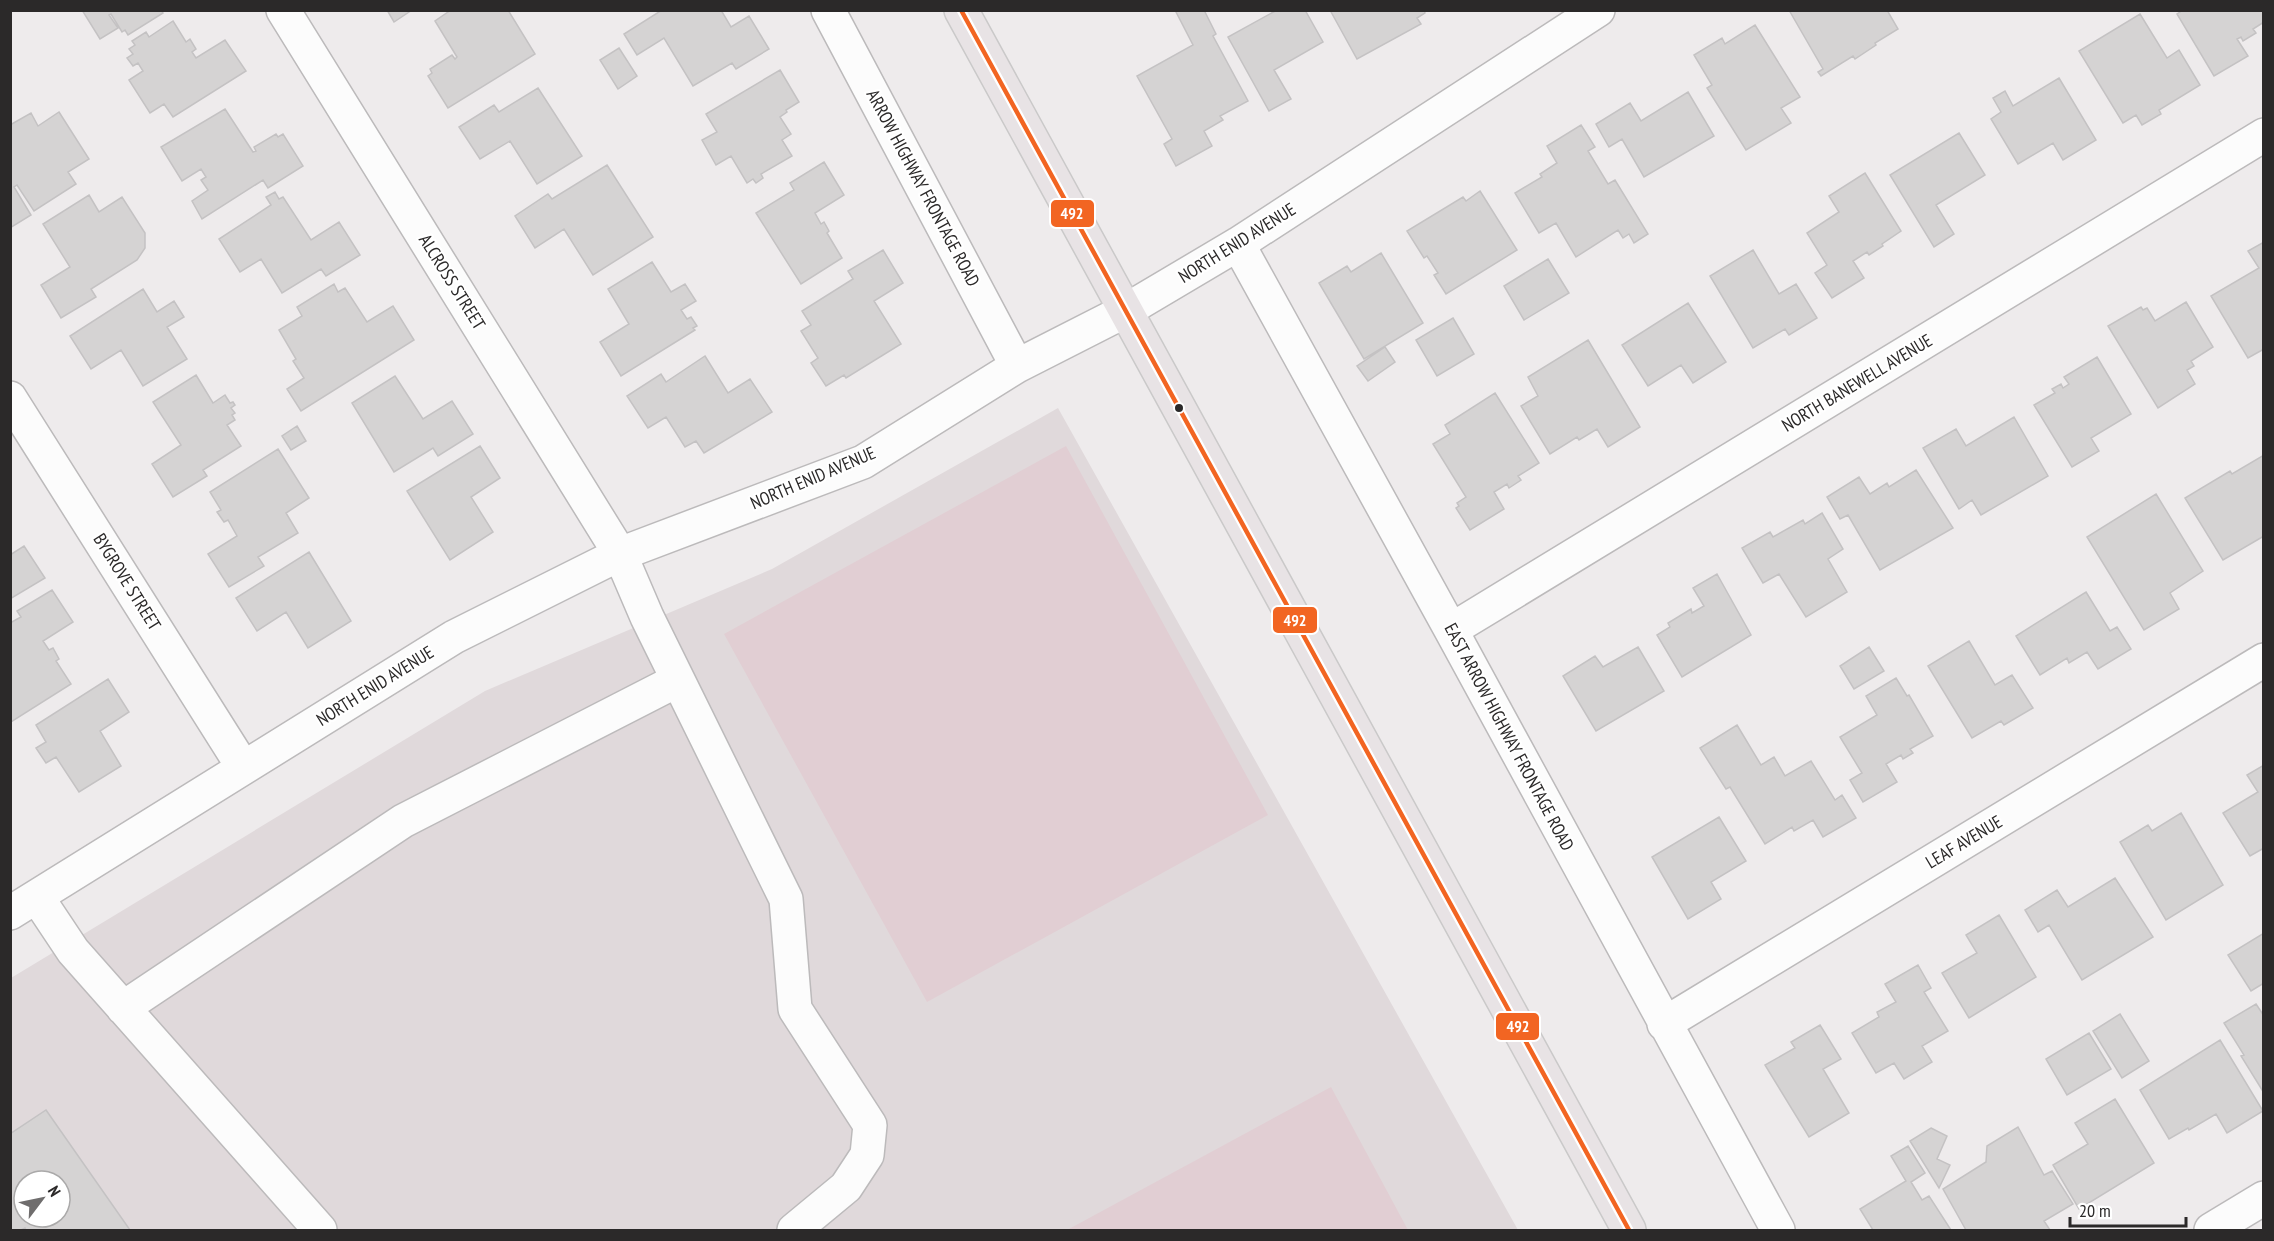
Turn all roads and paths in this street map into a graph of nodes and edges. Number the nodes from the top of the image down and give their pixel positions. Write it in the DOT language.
graph roads {
  1 [pos="283,10"];
  2 [pos="828,10"];
  3 [pos="961,10"];
  4 [pos="1598,10"];
  5 [pos="2264,135"];
  6 [pos="1238,244"];
  7 [pos="1125,311"];
  8 [pos="1017,366"];
  9 [pos="10,398"];
  10 [pos="620,554"];
  11 [pos="1451,630"];
  12 [pos="2264,660"];
  13 [pos="678,680"];
  14 [pos="243,767"];
  15 [pos="24,905"];
  16 [pos="123,1008"];
  17 [pos="1664,1024"];
  18 [pos="2264,1198"];
  19 [pos="320,1230"];
  20 [pos="794,1230"];
  21 [pos="1629,1230"];
  22 [pos="1778,1230"];
  23 [pos="2211,1230"];
  1 -- 10 [label="street, ALCROSS STREET"];
  2 -- 8 [label="street, ARROW HIGHWAY FRONTAGE ROAD"];
  3 -- 7 [label="main road"];
  4 -- 6 [label="street, NORTH ENID AVENUE"];
  5 -- 11 [label="street, NORTH BANEWELL AVENUE"];
  6 -- 7 [label="street, NORTH ENID AVENUE"];
  6 -- 11 [label="street, EAST ARROW HIGHWAY FRONTAGE ROAD"];
  7 -- 8 [label="street, NORTH ENID AVENUE"];
  7 -- 21 [label="main road"];
  8 -- 10 [label="street, NORTH ENID AVENUE"];
  9 -- 14 [label="street, BYGROVE STREET"];
  10 -- 13 [label="street, ALCROSS STREET"];
  10 -- 14 [label="street, NORTH ENID AVENUE"];
  11 -- 17 [label="street, EAST ARROW HIGHWAY FRONTAGE ROAD"];
  12 -- 17 [label="street, LEAF AVENUE"];
  13 -- 16 [label="street"];
  13 -- 20 [label="street, ALCROSS STREET"];
  14 -- 15 [label="street, NORTH ENID AVENUE"];
  15 -- 16 [label="street"];
  16 -- 19 [label="street"];
  17 -- 22 [label="street, EAST ARROW HIGHWAY FRONTAGE ROAD"];
  18 -- 23 [label="street"];
}
